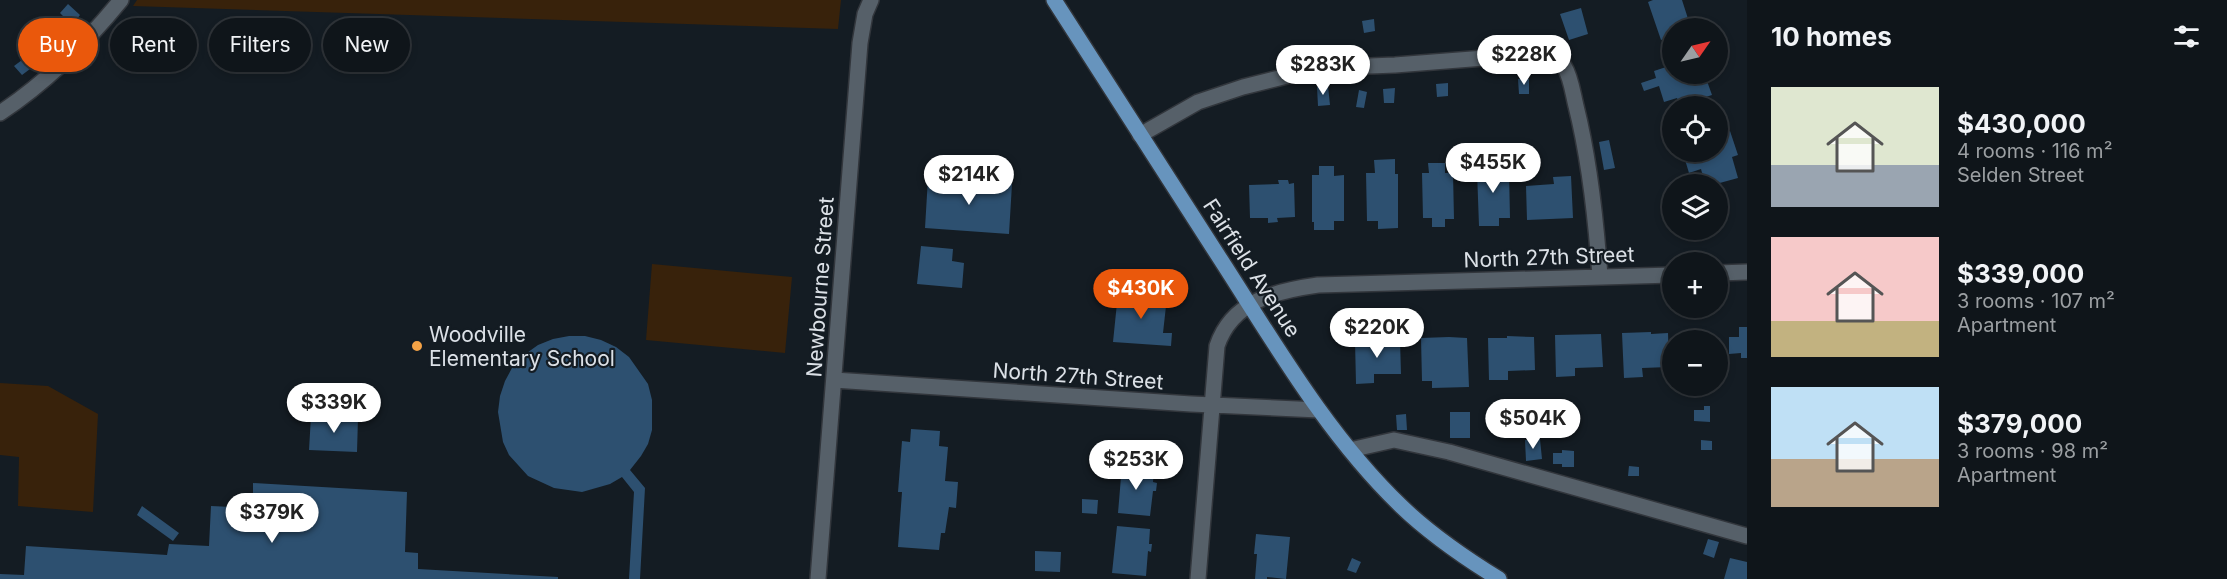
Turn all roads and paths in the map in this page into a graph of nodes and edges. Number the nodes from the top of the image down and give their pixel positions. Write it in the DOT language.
graph roads {
  1 [pos="121,0"];
  2 [pos="871,0"];
  3 [pos="1054,0"];
  4 [pos="0,113"];
  5 [pos="1140,135"];
  6 [pos="1747,272"];
  7 [pos="1728,273"];
  8 [pos="1662,274"];
  9 [pos="1600,277"];
  10 [pos="1250,305"];
  11 [pos="834,380"];
  12 [pos="1212,405"];
  13 [pos="1320,410"];
  14 [pos="1350,450"];
  15 [pos="1747,536"];
  16 [pos="818,579"];
  17 [pos="1198,579"];
  18 [pos="1499,579"];
  1 -- 4 [label="street"];
  2 -- 11 [label="street, Newbourne Street"];
  3 -- 5 [label="main road, Fairfield Avenue"];
  5 -- 9 [label="street"];
  5 -- 10 [label="main road, Fairfield Avenue"];
  6 -- 7 [label="street"];
  8 -- 9 [label="street, North 27th Street"];
  9 -- 10 [label="street, North 27th Street"];
  10 -- 12 [label="street, North 27th Street"];
  10 -- 13 [label="main road, Fairfield Avenue"];
  11 -- 12 [label="street, North 27th Street"];
  11 -- 16 [label="street, Newbourne Street"];
  12 -- 13 [label="street, North 27th Street"];
  12 -- 17 [label="street, North 27th Street"];
  13 -- 14 [label="main road, Fairfield Avenue"];
  14 -- 15 [label="street"];
  14 -- 18 [label="main road, Fairfield Avenue"];
}
